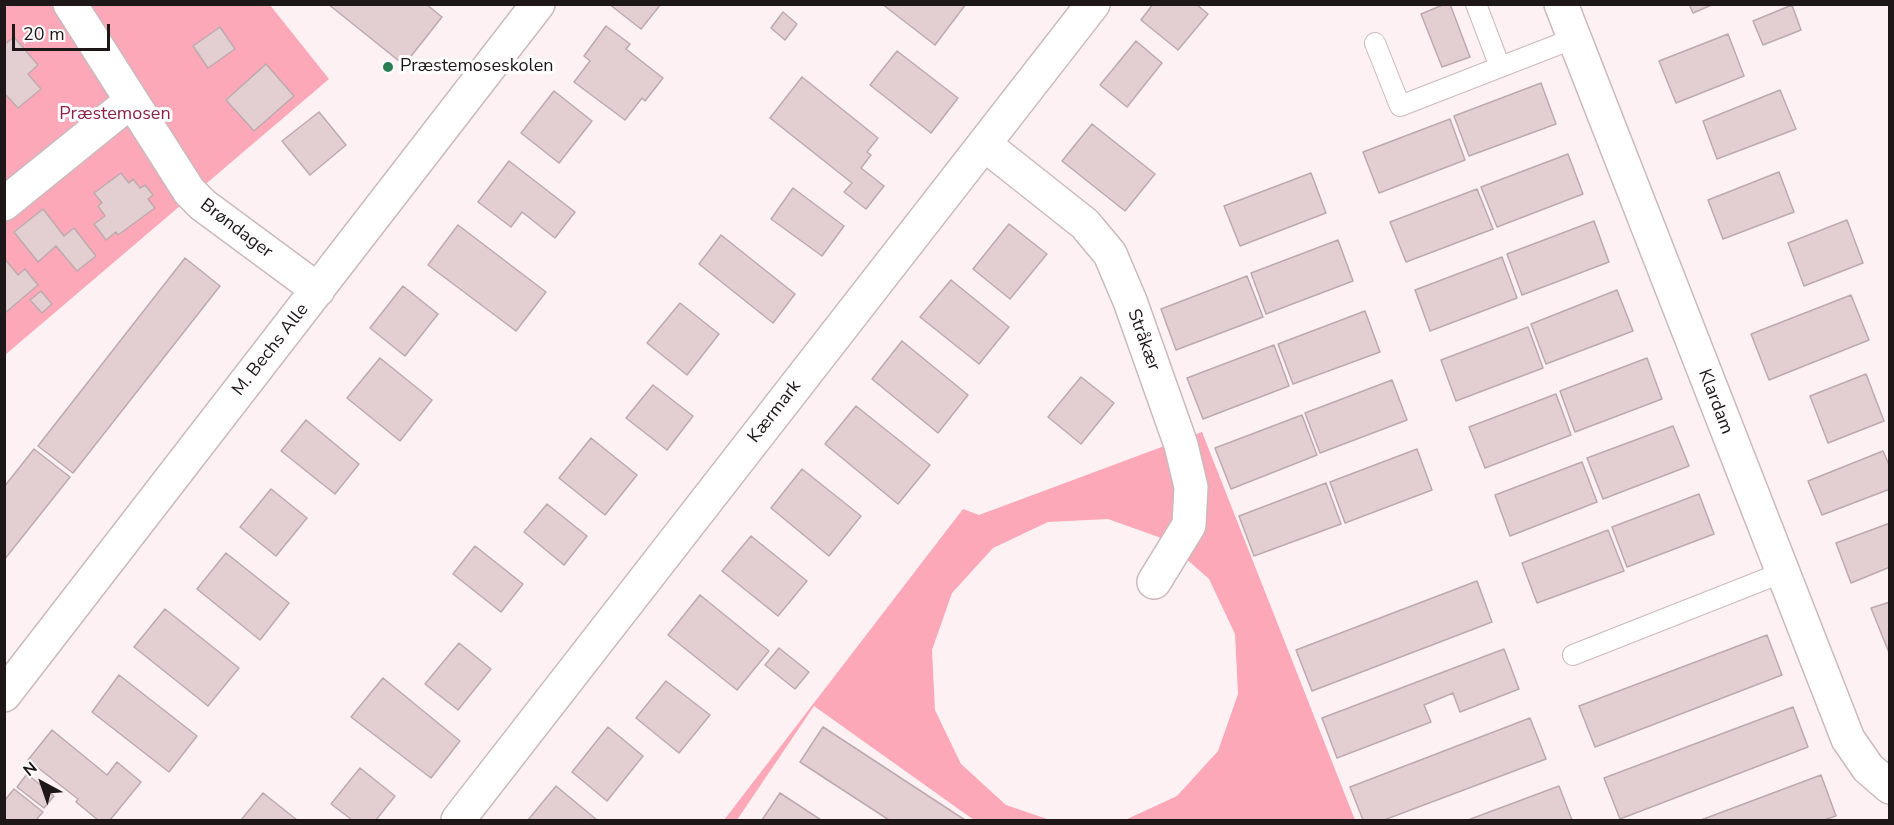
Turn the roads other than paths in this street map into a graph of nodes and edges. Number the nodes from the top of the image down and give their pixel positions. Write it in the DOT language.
graph roads {
  1 [pos="70,4"];
  2 [pos="538,4"];
  3 [pos="1093,4"];
  4 [pos="1476,4"];
  5 [pos="1561,4"];
  6 [pos="1575,38"];
  7 [pos="1375,42"];
  8 [pos="1500,67"];
  9 [pos="130,102"];
  10 [pos="984,144"];
  11 [pos="4,204"];
  12 [pos="318,290"];
  13 [pos="1781,573"];
  14 [pos="1154,582"];
  15 [pos="1573,655"];
  16 [pos="4,695"];
  17 [pos="1890,787"];
  18 [pos="458,820"];
  1 -- 9 [label="street, Brøndager"];
  2 -- 12 [label="street, M. Bechs Alle"];
  3 -- 10 [label="street, Kærmark"];
  4 -- 8 [label="lane"];
  5 -- 6 [label="street, Klardam"];
  6 -- 8 [label="lane"];
  6 -- 13 [label="street, Klardam"];
  7 -- 8 [label="lane"];
  9 -- 11 [label="street"];
  9 -- 12 [label="street, Brøndager"];
  10 -- 14 [label="street, Stråkær"];
  10 -- 18 [label="street, Kærmark"];
  12 -- 16 [label="street, M. Bechs Alle"];
  13 -- 15 [label="lane"];
  13 -- 17 [label="street, Klardam"];
}
